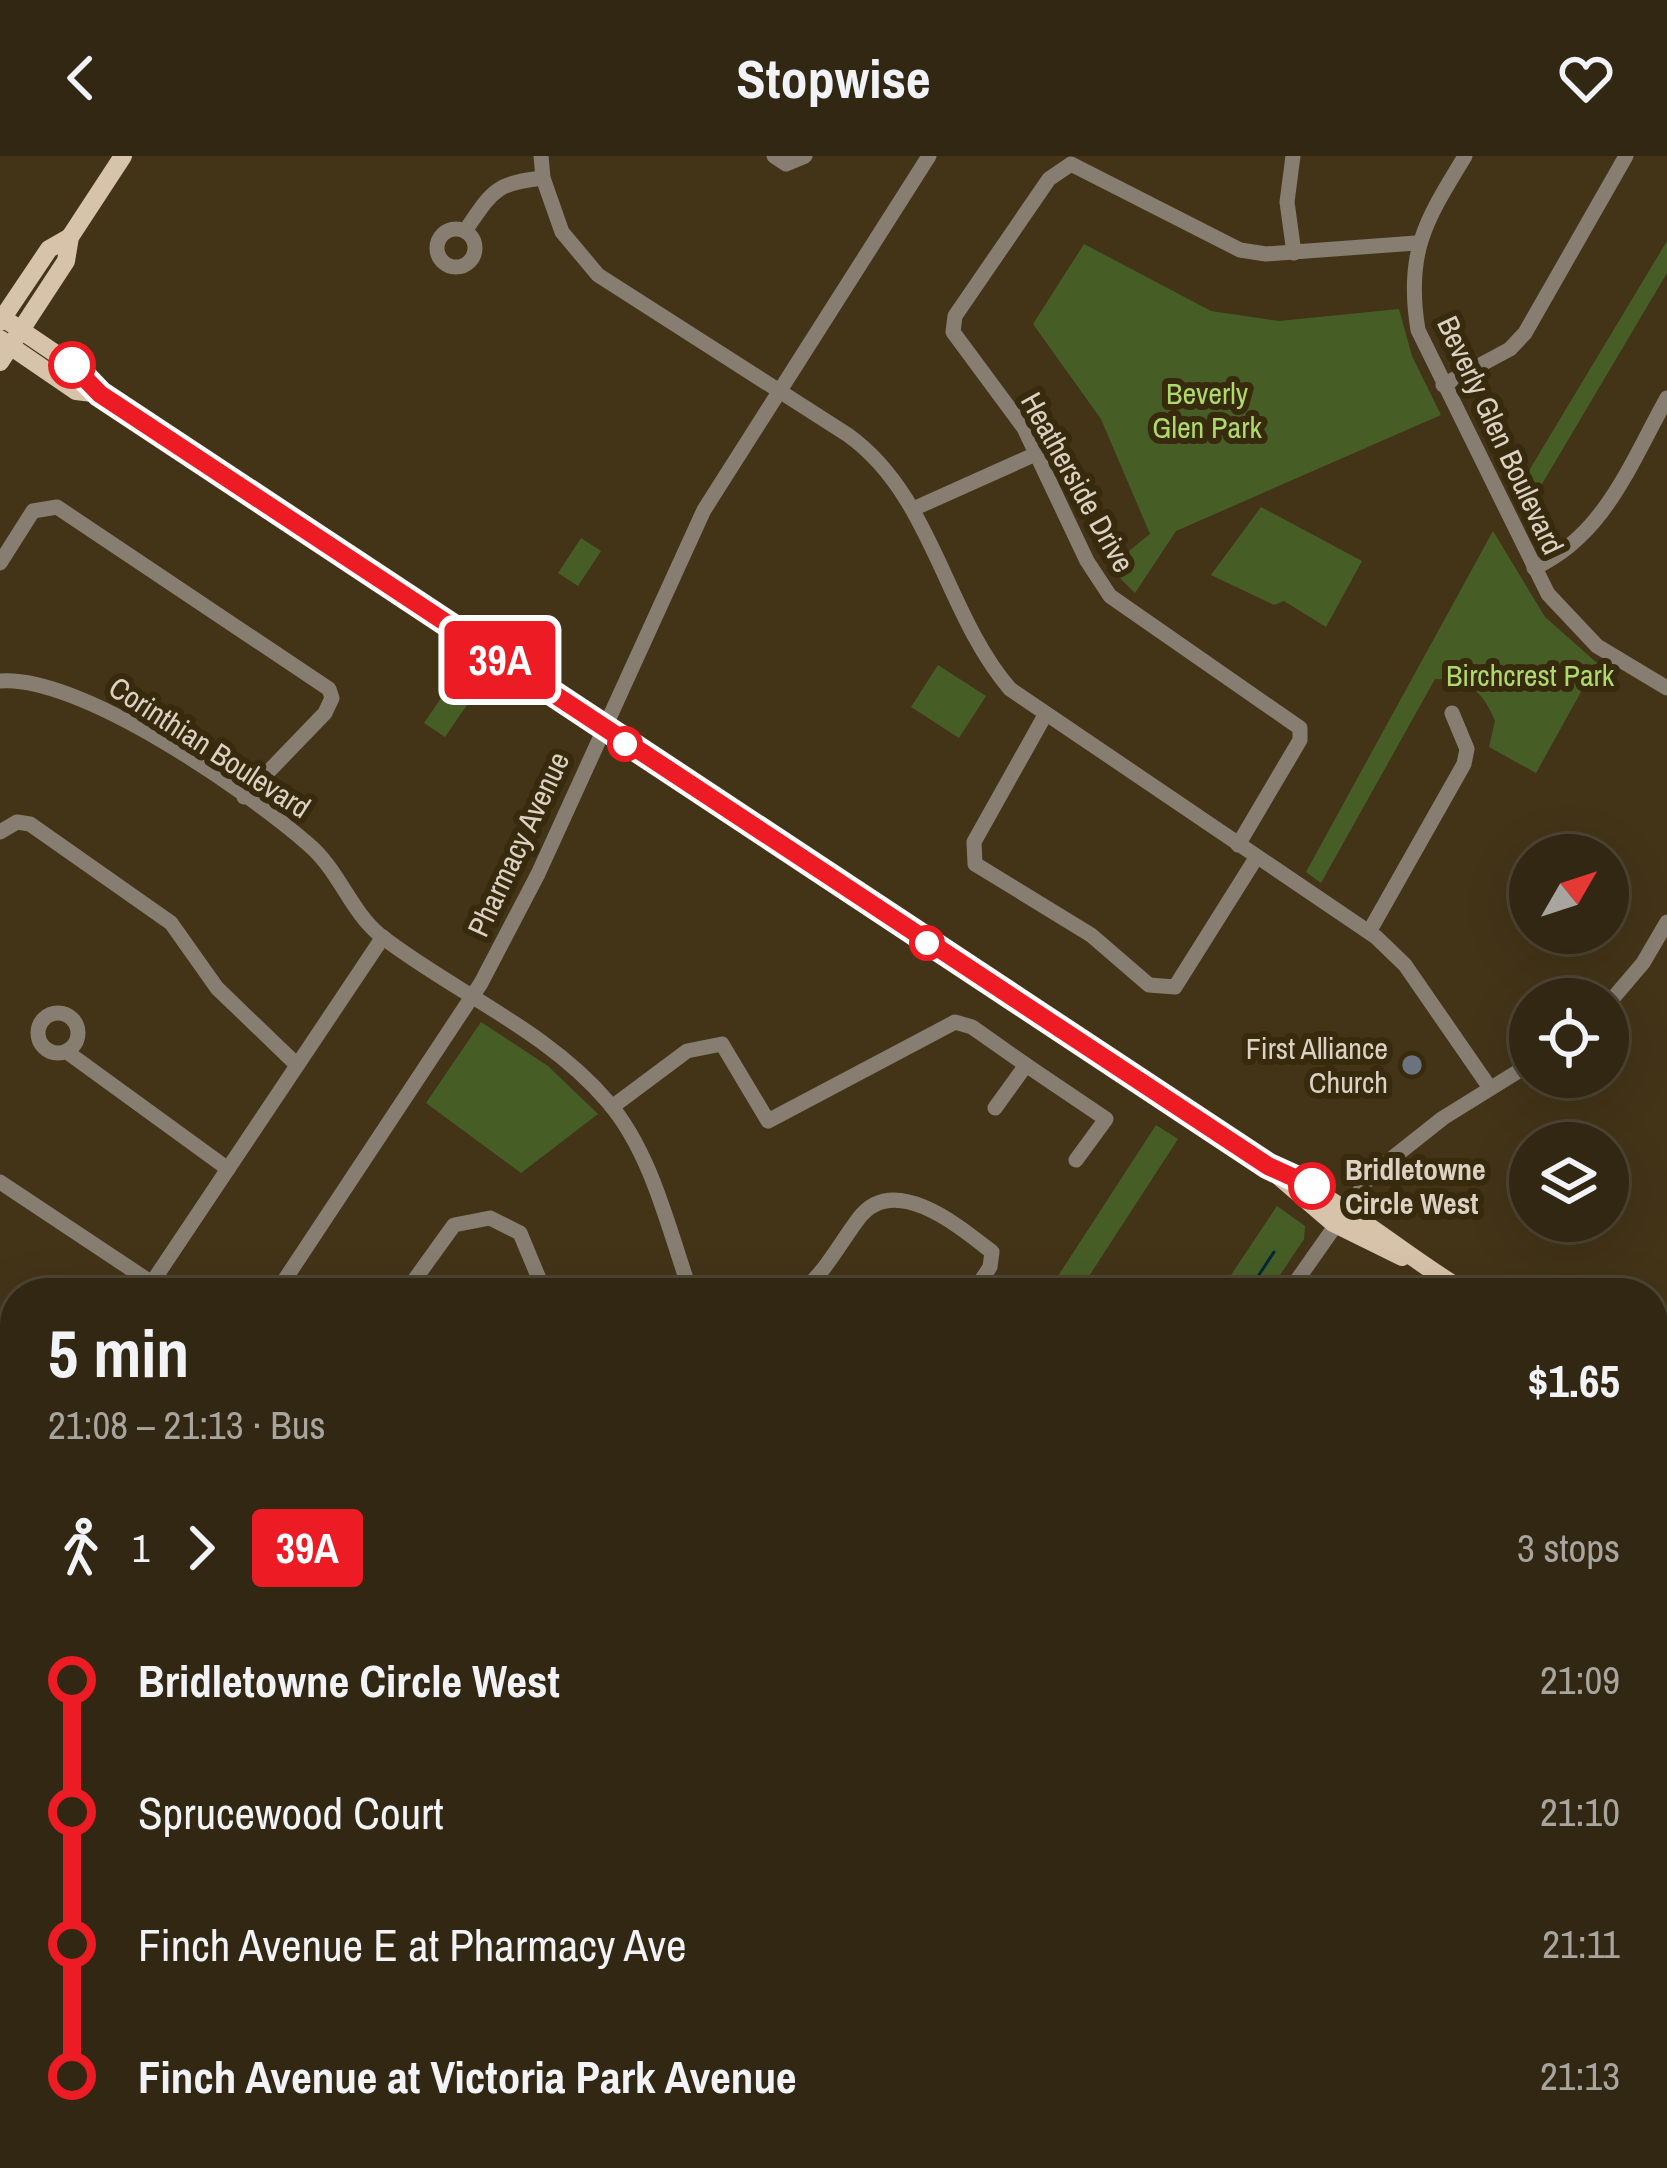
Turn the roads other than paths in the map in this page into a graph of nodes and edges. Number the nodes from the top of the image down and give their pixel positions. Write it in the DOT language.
graph roads {
  1 [pos="123,156"];
  2 [pos="541,156"];
  3 [pos="774,156"];
  4 [pos="805,156"];
  5 [pos="929,156"];
  6 [pos="1293,156"];
  7 [pos="1465,156"];
  8 [pos="1626,156"];
  9 [pos="1071,160"];
  10 [pos="543,178"];
  11 [pos="464,231"];
  12 [pos="70,237"];
  13 [pos="1417,243"];
  14 [pos="1294,253"];
  15 [pos="1,319"];
  16 [pos="8,345"];
  17 [pos="1443,385"];
  18 [pos="779,392"];
  19 [pos="1667,398"];
  20 [pos="1038,453"];
  21 [pos="913,509"];
  22 [pos="0,562"];
  23 [pos="1534,568"];
  24 [pos="0,681"];
  25 [pos="1667,688"];
  26 [pos="1452,712"];
  27 [pos="1044,717"];
  28 [pos="602,728"];
  29 [pos="244,797"];
  30 [pos="0,832"];
  31 [pos="1238,845"];
  32 [pos="1256,857"];
  33 [pos="1667,922"];
  34 [pos="1369,932"];
  35 [pos="382,937"];
  36 [pos="1629,979"];
  37 [pos="473,997"];
  38 [pos="67,1052"];
  39 [pos="297,1064"];
  40 [pos="1026,1065"];
  41 [pos="1509,1077"];
  42 [pos="1490,1088"];
  43 [pos="612,1107"];
  44 [pos="995,1108"];
  45 [pos="1076,1160"];
  46 [pos="228,1169"];
  47 [pos="0,1182"];
  48 [pos="1339,1215"];
  49 [pos="134,1278"];
  50 [pos="155,1278"];
  51 [pos="286,1278"];
  52 [pos="415,1278"];
  53 [pos="539,1278"];
  54 [pos="686,1278"];
  55 [pos="812,1278"];
  56 [pos="983,1278"];
  57 [pos="1298,1278"];
  58 [pos="1442,1278"];
  1 -- 12 [label="main road"];
  2 -- 10 [label="street"];
  3 -- 4 [label="street"];
  5 -- 18 [label="street, Pharmacy Avenue"];
  6 -- 14 [label="street"];
  7 -- 13 [label="street, Beverly Glen Boulevard"];
  8 -- 17 [label="street"];
  9 -- 14 [label="street, Heatherside Drive"];
  9 -- 20 [label="street, Heatherside Drive"];
  10 -- 11 [label="street"];
  10 -- 18 [label="street"];
  12 -- 15 [label="main road"];
  12 -- 16 [label="main road"];
  13 -- 14 [label="street, Heatherside Drive"];
  13 -- 17 [label="street, Beverly Glen Boulevard"];
  15 -- 16 [label="main road"];
  16 -- 28 [label="main road"];
  17 -- 23 [label="street, Beverly Glen Boulevard"];
  18 -- 21 [label="street"];
  18 -- 28 [label="street, Pharmacy Avenue"];
  19 -- 23 [label="street"];
  20 -- 21 [label="street"];
  20 -- 31 [label="street, Heatherside Drive"];
  21 -- 27 [label="street"];
  22 -- 29 [label="street"];
  23 -- 25 [label="street, Beverly Glen Boulevard"];
  24 -- 29 [label="street, Corinthian Boulevard"];
  26 -- 34 [label="street"];
  27 -- 31 [label="street"];
  27 -- 32 [label="street"];
  28 -- 37 [label="street, Pharmacy Avenue"];
  28 -- 48 [label="main road"];
  29 -- 35 [label="street, Corinthian Boulevard"];
  30 -- 39 [label="street"];
  31 -- 32 [label="street"];
  32 -- 34 [label="street"];
  33 -- 36 [label="street"];
  34 -- 42 [label="street"];
  35 -- 37 [label="street, Corinthian Boulevard"];
  35 -- 39 [label="street"];
  37 -- 43 [label="street, Corinthian Boulevard"];
  37 -- 51 [label="street, Pharmacy Avenue"];
  38 -- 46 [label="street"];
  39 -- 46 [label="street"];
  40 -- 43 [label="street"];
  40 -- 44 [label="street"];
  40 -- 45 [label="street"];
  41 -- 42 [label="street"];
  42 -- 48 [label="street"];
  43 -- 54 [label="street, Corinthian Boulevard"];
  46 -- 50 [label="street"];
  47 -- 49 [label="street"];
  48 -- 57 [label="street"];
  48 -- 58 [label="main road"];
  52 -- 53 [label="street"];
  55 -- 56 [label="street"];
}
